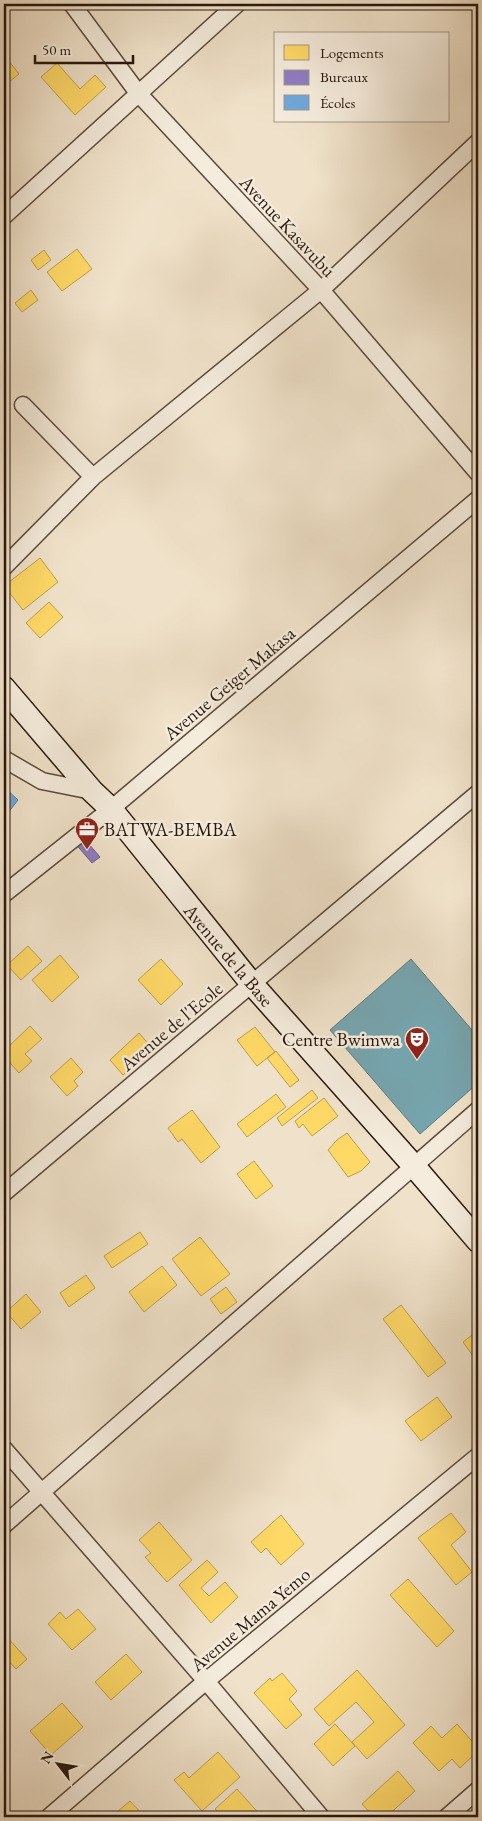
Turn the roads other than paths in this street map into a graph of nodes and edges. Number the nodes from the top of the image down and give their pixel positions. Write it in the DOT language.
graph roads {
  1 [pos="72,4"];
  2 [pos="237,4"];
  3 [pos="138,93"];
  4 [pos="478,142"];
  5 [pos="4,216"];
  6 [pos="321,290"];
  7 [pos="22,405"];
  8 [pos="478,473"];
  9 [pos="93,477"];
  10 [pos="478,499"];
  11 [pos="4,567"];
  12 [pos="4,688"];
  13 [pos="4,759"];
  14 [pos="92,791"];
  15 [pos="478,793"];
  16 [pos="111,808"];
  17 [pos="4,894"];
  18 [pos="252,984"];
  19 [pos="478,1110"];
  20 [pos="413,1165"];
  21 [pos="4,1194"];
  22 [pos="478,1241"];
  23 [pos="4,1449"];
  24 [pos="478,1456"];
  25 [pos="41,1493"];
  26 [pos="4,1525"];
  27 [pos="206,1681"];
  28 [pos="478,1790"];
  29 [pos="50,1817"];
  30 [pos="320,1817"];
  31 [pos="447,1817"];
  1 -- 3 [label="street, Avenue Kasavubu"];
  2 -- 3 [label="street"];
  3 -- 5 [label="street"];
  3 -- 6 [label="street, Avenue Kasavubu"];
  4 -- 6 [label="street"];
  6 -- 8 [label="street, Avenue Kasavubu"];
  6 -- 9 [label="street"];
  7 -- 9 [label="street"];
  9 -- 11 [label="street"];
  10 -- 16 [label="street, Avenue Geiger Makasa"];
  12 -- 14 [label="main road, Avenue de la Base"];
  13 -- 14 [label="street"];
  14 -- 16 [label="main road, Avenue de la Base"];
  15 -- 18 [label="street, Avenue de l'Ecole"];
  16 -- 17 [label="street, Avenue Geiger Makasa"];
  16 -- 18 [label="main road, Avenue de la Base"];
  18 -- 20 [label="main road, Avenue de la Base"];
  18 -- 21 [label="street, Avenue de l'Ecole"];
  19 -- 20 [label="street"];
  20 -- 22 [label="main road, Avenue de la Base"];
  20 -- 25 [label="street"];
  23 -- 25 [label="street"];
  24 -- 27 [label="street, Avenue Mama Yemo"];
  25 -- 26 [label="street"];
  25 -- 27 [label="street"];
  27 -- 29 [label="street, Avenue Mama Yemo"];
  27 -- 30 [label="street"];
  28 -- 31 [label="street"];
}
